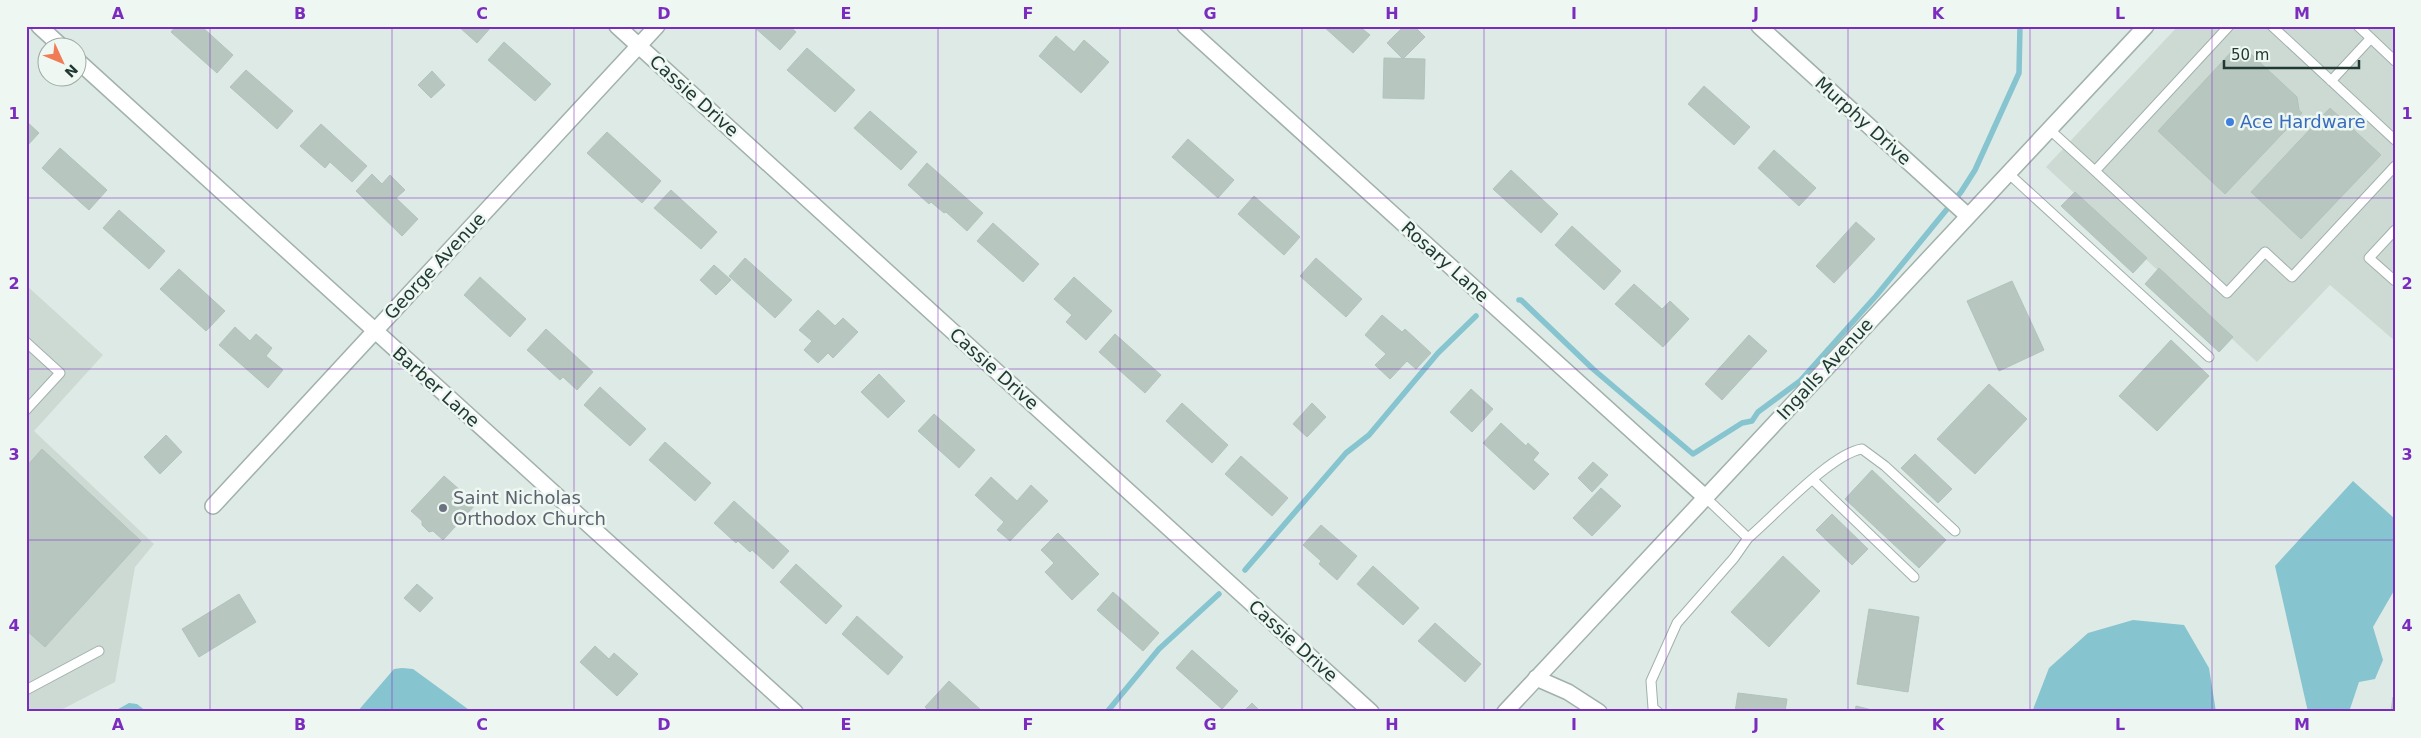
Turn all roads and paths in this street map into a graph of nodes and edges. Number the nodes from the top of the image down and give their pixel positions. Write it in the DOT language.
graph roads {
  1 [pos="39,26"];
  2 [pos="617,26"];
  3 [pos="657,26"];
  4 [pos="1185,26"];
  5 [pos="1759,26"];
  6 [pos="2146,26"];
  7 [pos="2229,26"];
  8 [pos="2272,26"];
  9 [pos="2358,26"];
  10 [pos="52,38"];
  11 [pos="2371,38"];
  12 [pos="639,46"];
  13 [pos="2395,61"];
  14 [pos="88,70"];
  15 [pos="2331,81"];
  16 [pos="2049,130"];
  17 [pos="2395,140"];
  18 [pos="2395,166"];
  19 [pos="2095,171"];
  20 [pos="2008,173"];
  21 [pos="1968,216"];
  22 [pos="2395,230"];
  23 [pos="2395,281"];
  24 [pos="374,331"];
  25 [pos="26,342"];
  26 [pos="2209,357"];
  27 [pos="26,410"];
  28 [pos="1813,480"];
  29 [pos="1705,497"];
  30 [pos="213,506"];
  31 [pos="1955,531"];
  32 [pos="1748,538"];
  33 [pos="1914,577"];
  34 [pos="99,651"];
  35 [pos="1536,678"];
  36 [pos="26,690"];
  37 [pos="795,712"];
  38 [pos="1371,712"];
  39 [pos="1505,712"];
  40 [pos="1599,712"];
  41 [pos="1658,712"];
  1 -- 10 [label="street"];
  2 -- 12 [label="street, Cassie Drive"];
  3 -- 12 [label="street, George Avenue"];
  4 -- 29 [label="street, Rosary Lane"];
  5 -- 21 [label="street, Murphy Drive"];
  6 -- 16 [label="street, Ingalls Avenue"];
  7 -- 19 [label="lane"];
  8 -- 15 [label="lane"];
  9 -- 11 [label="lane"];
  11 -- 13 [label="lane"];
  11 -- 15 [label="lane"];
  12 -- 24 [label="street, George Avenue"];
  12 -- 38 [label="street, Cassie Drive"];
  14 -- 24 [label="street, Barber Lane"];
  15 -- 17 [label="lane"];
  16 -- 19 [label="lane"];
  16 -- 20 [label="street, Ingalls Avenue"];
  18 -- 19 [label="lane"];
  20 -- 21 [label="street, Ingalls Avenue"];
  20 -- 26 [label="lane"];
  21 -- 29 [label="street, Ingalls Avenue"];
  22 -- 23 [label="lane"];
  24 -- 30 [label="street, George Avenue"];
  24 -- 37 [label="street, Barber Lane"];
  25 -- 27 [label="lane"];
  28 -- 31 [label="lane"];
  28 -- 32 [label="lane"];
  28 -- 33 [label="lane"];
  29 -- 32 [label="lane"];
  29 -- 35 [label="street, Ingalls Avenue"];
  32 -- 41 [label="lane"];
  34 -- 36 [label="lane"];
  35 -- 39 [label="street, Ingalls Avenue"];
  35 -- 40 [label="street"];
}
